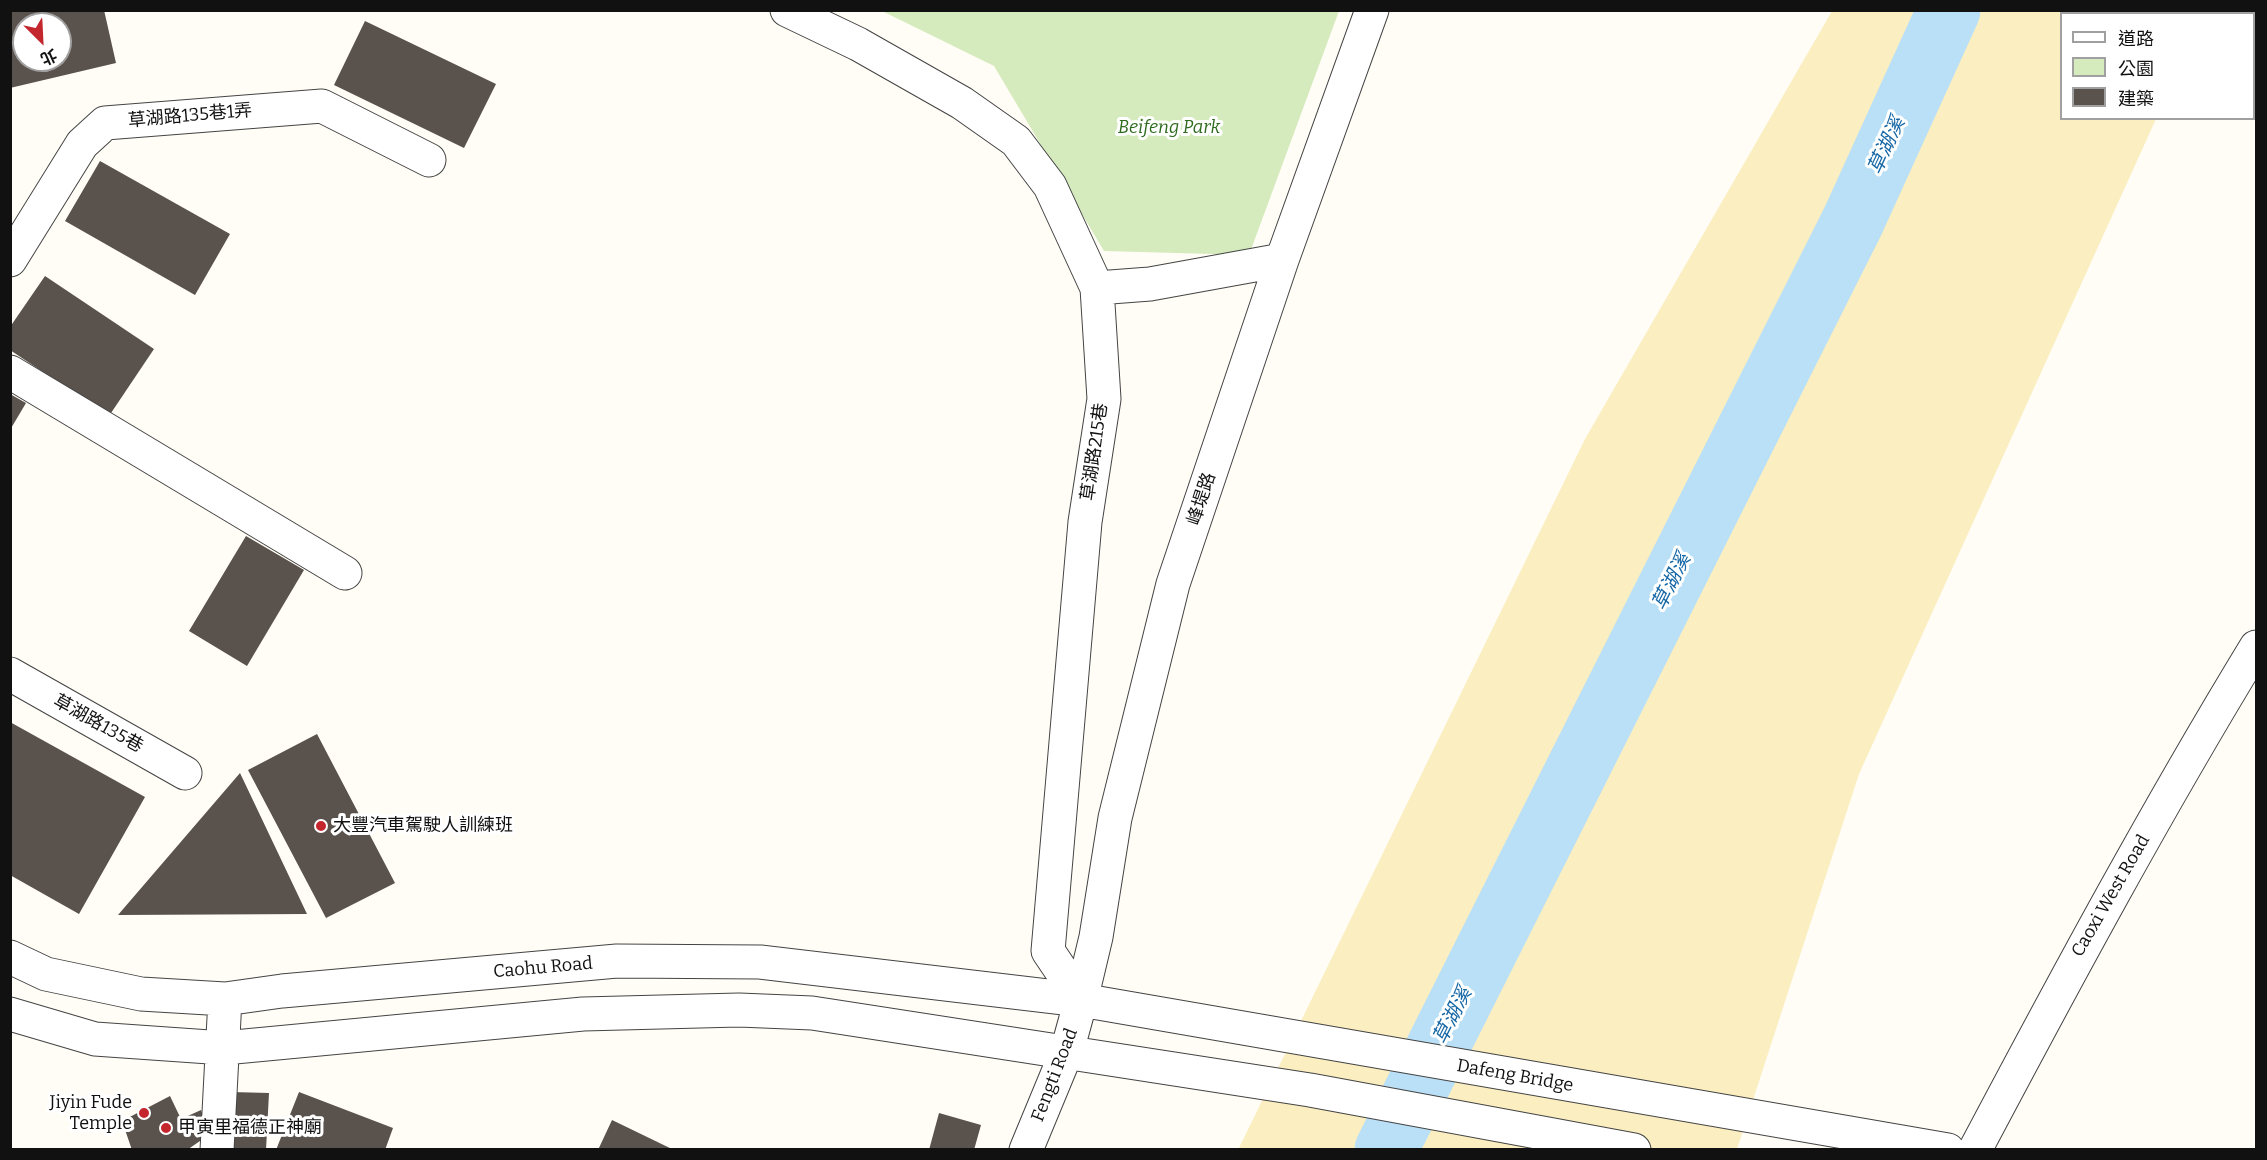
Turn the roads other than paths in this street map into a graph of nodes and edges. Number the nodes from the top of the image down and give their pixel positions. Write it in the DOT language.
graph roads {
  1 [pos="787,10"];
  2 [pos="1372,10"];
  3 [pos="429,160"];
  4 [pos="10,260"];
  5 [pos="1282,260"];
  6 [pos="1096,288"];
  7 [pos="10,372"];
  8 [pos="345,573"];
  9 [pos="2256,647"];
  10 [pos="10,674"];
  11 [pos="186,773"];
  12 [pos="10,957"];
  13 [pos="225,999"];
  14 [pos="1081,1000"];
  15 [pos="10,1014"];
  16 [pos="224,1048"];
  17 [pos="1067,1051"];
  18 [pos="217,1149"];
  19 [pos="1026,1149"];
  20 [pos="1634,1149"];
  21 [pos="1948,1149"];
  22 [pos="1975,1149"];
  1 -- 6 [label="street, 草湖路215巷"];
  2 -- 5 [label="street, 峰堤路"];
  3 -- 4 [label="street, 草湖路135巷1弄"];
  5 -- 6 [label="street"];
  5 -- 14 [label="street, 峰堤路"];
  6 -- 14 [label="street, 草湖路215巷"];
  7 -- 8 [label="street"];
  9 -- 22 [label="street, Caoxi West Road"];
  10 -- 11 [label="street, 草湖路135巷"];
  12 -- 13 [label="street, Caohu Road"];
  13 -- 14 [label="street, Caohu Road"];
  13 -- 16 [label="street"];
  14 -- 17 [label="street, Fengti Road"];
  14 -- 21 [label="street, Dafeng Bridge"];
  15 -- 16 [label="street"];
  16 -- 17 [label="street"];
  16 -- 18 [label="street"];
  17 -- 19 [label="street, Fengti Road"];
  17 -- 20 [label="street"];
}
